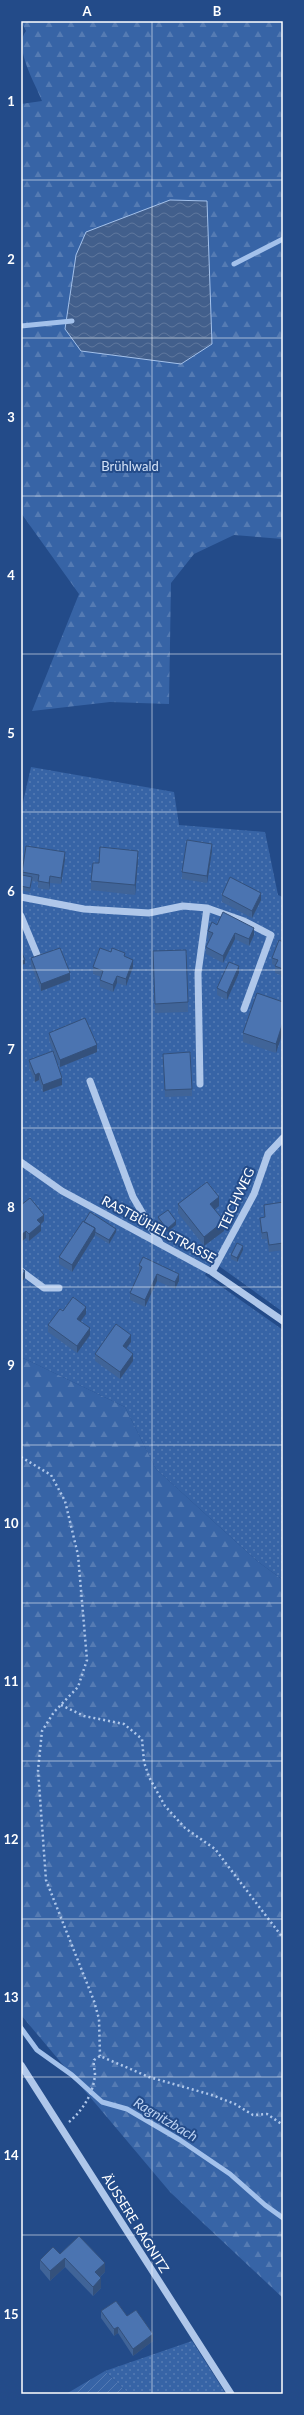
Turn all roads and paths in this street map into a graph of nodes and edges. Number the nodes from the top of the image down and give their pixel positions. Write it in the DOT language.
graph roads {
  1 [pos="21,897"];
  2 [pos="207,908"];
  3 [pos="21,916"];
  4 [pos="40,962"];
  5 [pos="244,1009"];
  6 [pos="90,1081"];
  7 [pos="200,1084"];
  8 [pos="283,1138"];
  9 [pos="21,1162"];
  10 [pos="160,1243"];
  11 [pos="21,1271"];
  12 [pos="212,1272"];
  13 [pos="59,1288"];
  14 [pos="283,1321"];
  15 [pos="21,1457"];
  16 [pos="60,1705"];
  17 [pos="283,1938"];
  18 [pos="100,2056"];
  19 [pos="21,2065"];
  20 [pos="283,2125"];
  21 [pos="61,2129"];
  22 [pos="231,2394"];
  1 -- 2 [label="street"];
  2 -- 5 [label="street"];
  2 -- 7 [label="street"];
  3 -- 4 [label="street"];
  6 -- 10 [label="street"];
  8 -- 12 [label="street, TEICHWEG"];
  9 -- 10 [label="street, RASTBÜHELSTRASSE"];
  10 -- 12 [label="street, RASTBÜHELSTRASSE"];
  11 -- 13 [label="street"];
  12 -- 14 [label="street, RASTBÜHELSTRASSE"];
  15 -- 16 [label="path"];
  16 -- 17 [label="path"];
  16 -- 18 [label="path"];
  18 -- 20 [label="path"];
  18 -- 21 [label="path"];
  19 -- 21 [label="street, ÄUSSERE RAGNITZ"];
  21 -- 22 [label="street, ÄUSSERE RAGNITZ"];
}
